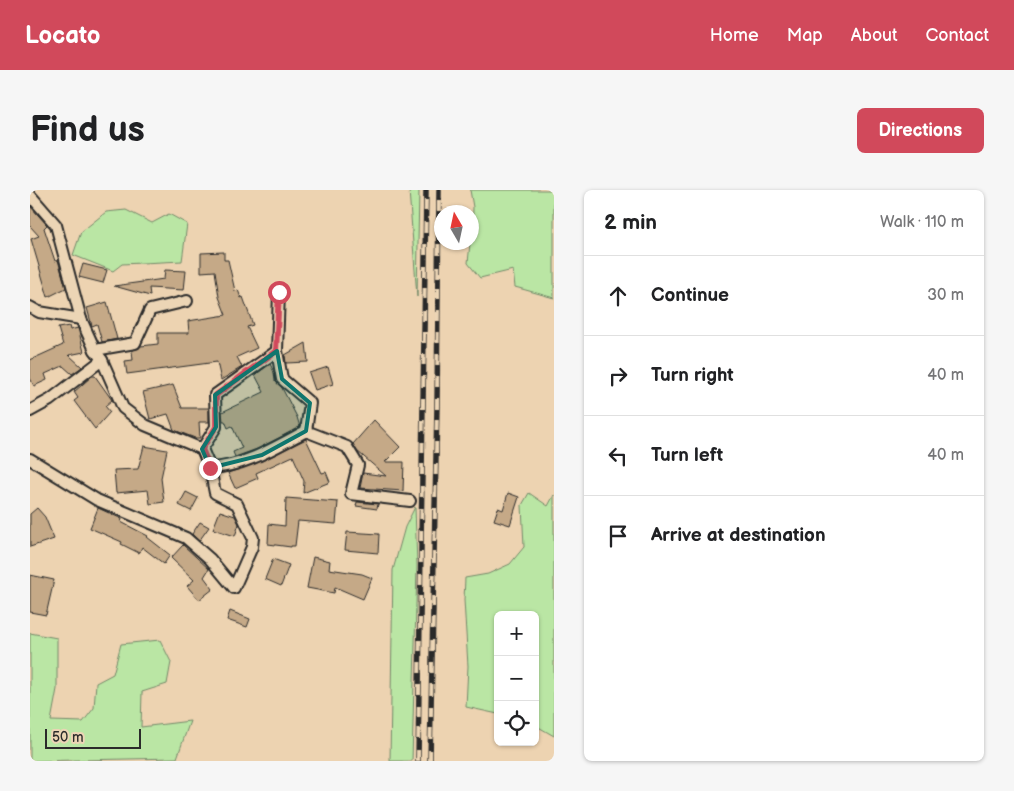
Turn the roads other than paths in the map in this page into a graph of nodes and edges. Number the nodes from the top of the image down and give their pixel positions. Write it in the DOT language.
graph roads {
  1 [pos="30,195"];
  2 [pos="279,292"];
  3 [pos="187,301"];
  4 [pos="30,307"];
  5 [pos="80,319"];
  6 [pos="95,350"];
  7 [pos="276,351"];
  8 [pos="102,360"];
  9 [pos="30,411"];
  10 [pos="306,432"];
  11 [pos="202,449"];
  12 [pos="30,459"];
  13 [pos="210,468"];
  14 [pos="410,500"];
  1 -- 5 [label="street"];
  2 -- 7 [label="street"];
  3 -- 6 [label="street"];
  4 -- 5 [label="street"];
  5 -- 6 [label="street"];
  6 -- 8 [label="street"];
  7 -- 10 [label="street"];
  7 -- 11 [label="street"];
  8 -- 9 [label="street"];
  8 -- 11 [label="street"];
  10 -- 13 [label="street"];
  10 -- 14 [label="street"];
  11 -- 13 [label="street"];
  12 -- 13 [label="street"];
}
